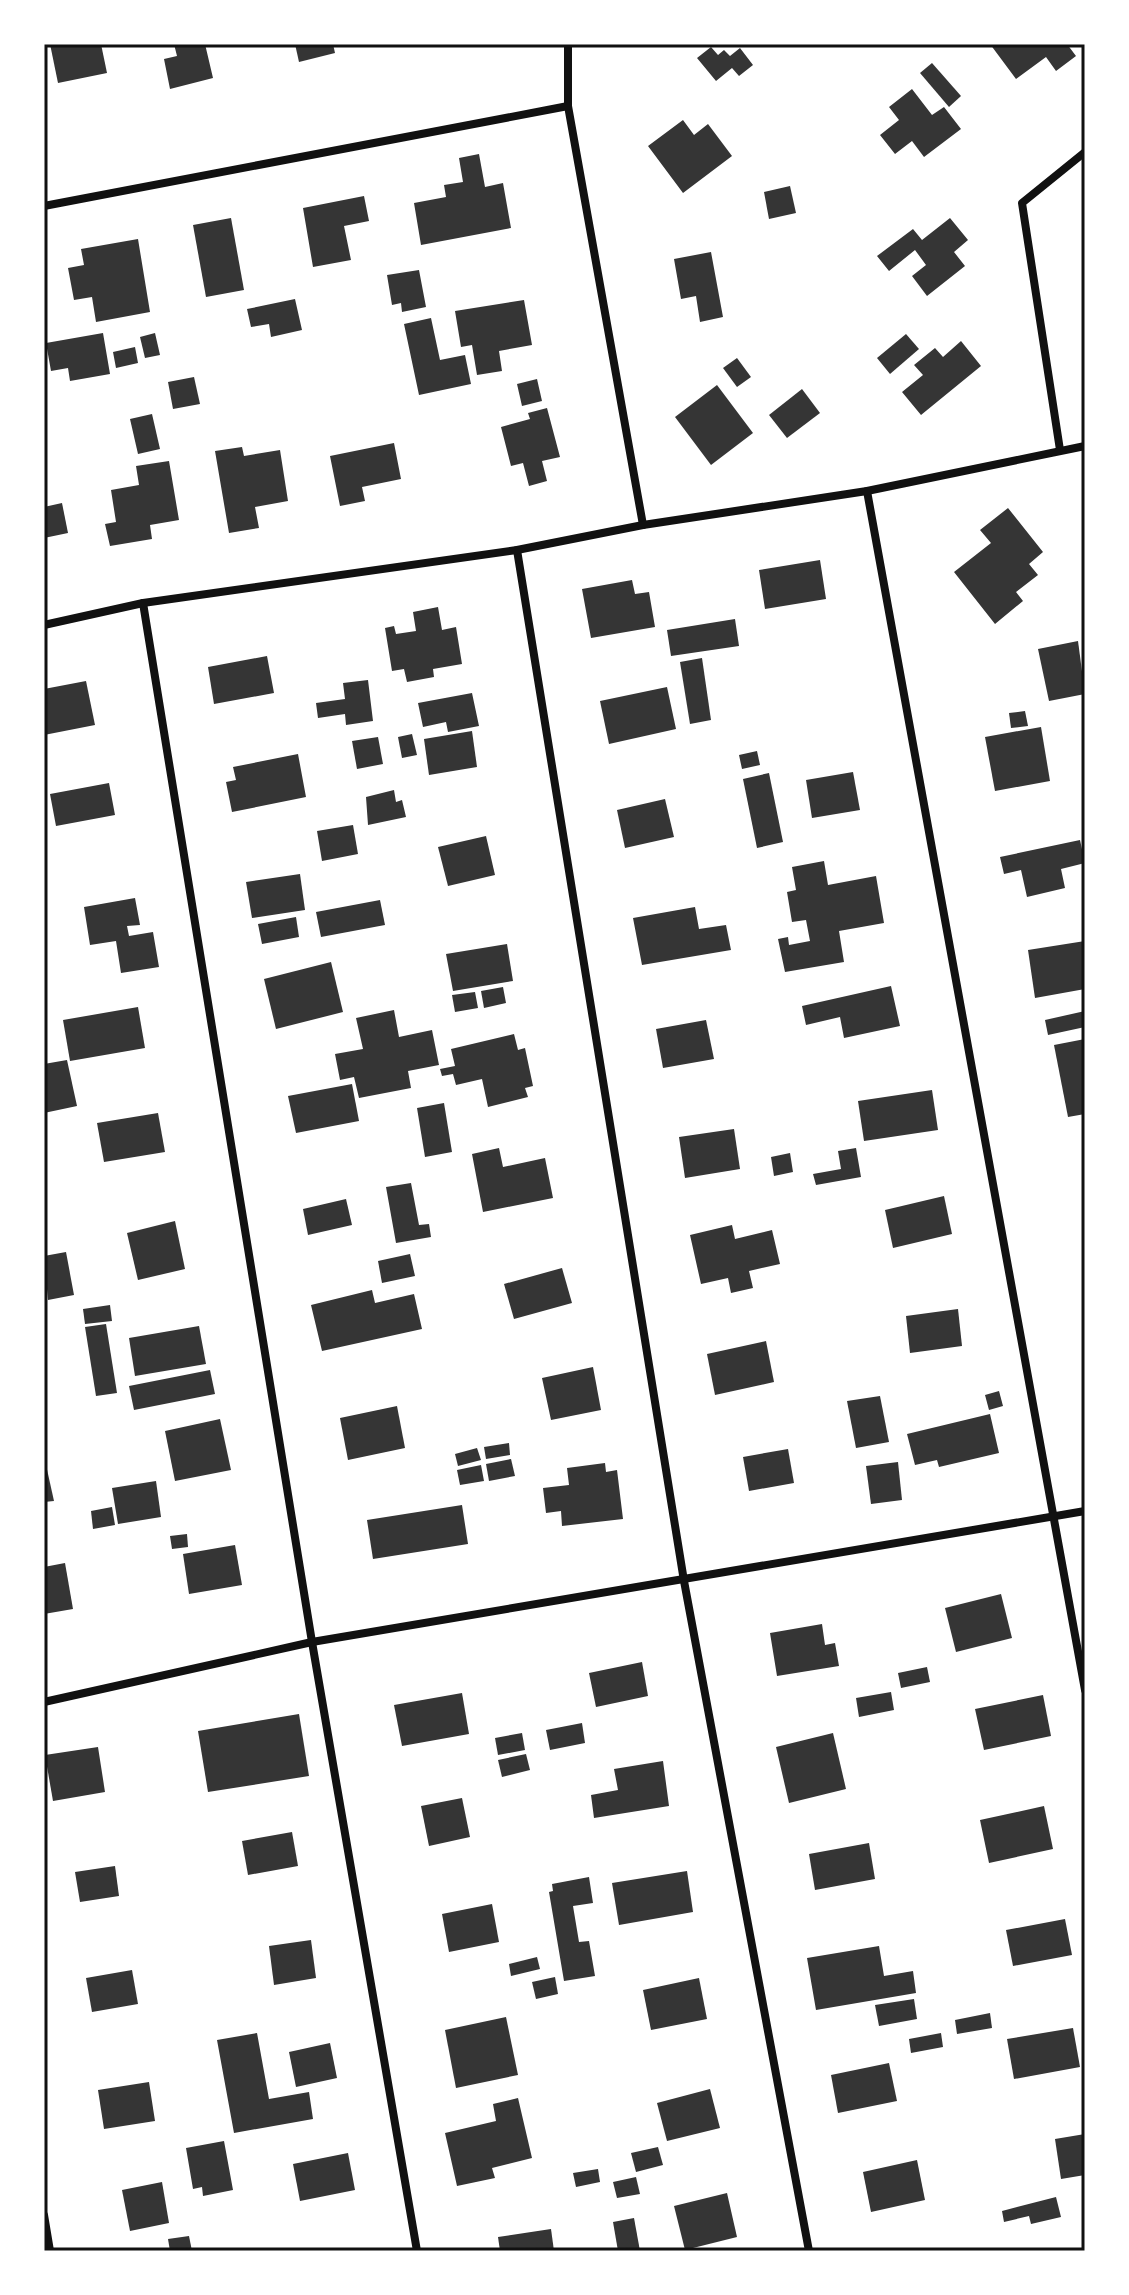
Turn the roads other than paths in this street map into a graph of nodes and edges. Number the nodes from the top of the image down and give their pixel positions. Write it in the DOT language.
graph roads {
  1 [pos="568,44"];
  2 [pos="568,106"];
  3 [pos="1085,152"];
  4 [pos="44,206"];
  5 [pos="1085,446"];
  6 [pos="1060,450"];
  7 [pos="867,491"];
  8 [pos="643,525"];
  9 [pos="517,550"];
  10 [pos="143,603"];
  11 [pos="44,625"];
  12 [pos="1085,1511"];
  13 [pos="1055,1516"];
  14 [pos="684,1581"];
  15 [pos="312,1642"];
  16 [pos="1085,1690"];
  17 [pos="44,1702"];
  18 [pos="44,2215"];
  19 [pos="50,2251"];
  20 [pos="417,2251"];
  21 [pos="809,2251"];
  1 -- 2 [label="street"];
  2 -- 4 [label="street"];
  2 -- 8 [label="street"];
  3 -- 6 [label="street"];
  5 -- 6 [label="street"];
  6 -- 7 [label="street"];
  7 -- 8 [label="street"];
  7 -- 13 [label="street"];
  8 -- 9 [label="street"];
  9 -- 10 [label="street"];
  9 -- 14 [label="street"];
  10 -- 11 [label="street"];
  10 -- 15 [label="street"];
  12 -- 13 [label="street"];
  13 -- 14 [label="street"];
  13 -- 16 [label="street"];
  14 -- 15 [label="street"];
  14 -- 21 [label="street"];
  15 -- 17 [label="street"];
  15 -- 20 [label="street"];
  18 -- 19 [label="street"];
}
